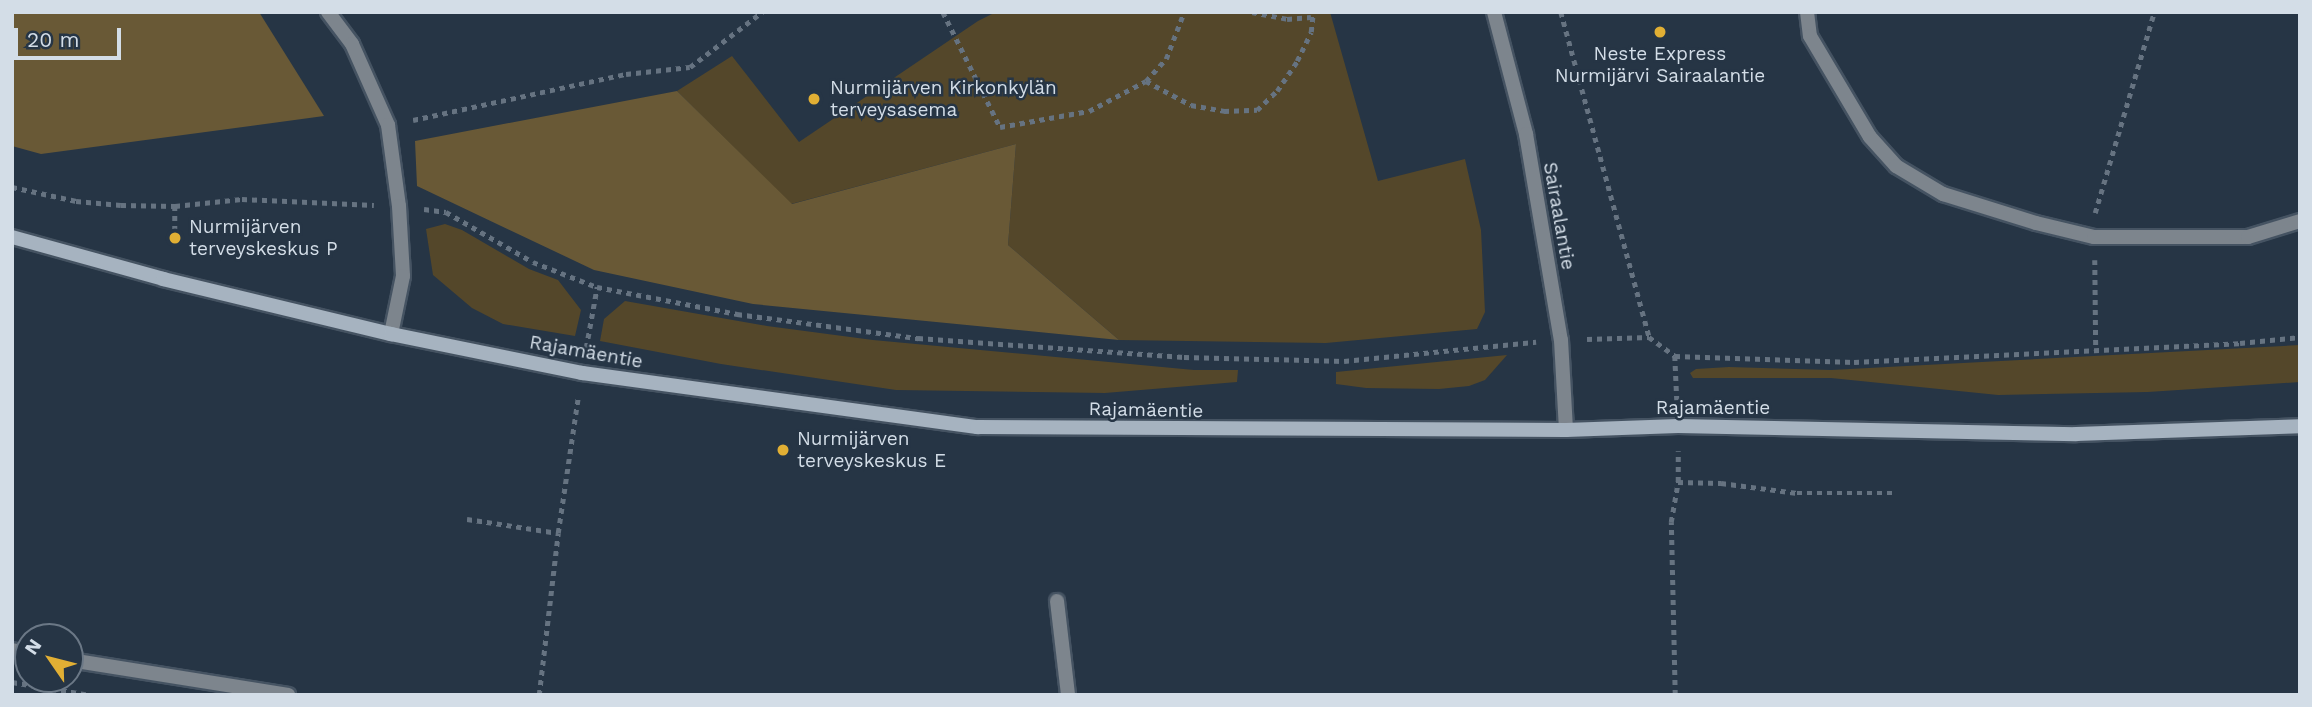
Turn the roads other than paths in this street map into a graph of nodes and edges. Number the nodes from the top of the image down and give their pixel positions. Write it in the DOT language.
graph roads {
  1 [pos="328,12"];
  2 [pos="1494,12"];
  3 [pos="1807,12"];
  4 [pos="2300,221"];
  5 [pos="12,237"];
  6 [pos="391,334"];
  7 [pos="2300,426"];
  8 [pos="1566,430"];
  9 [pos="1057,601"];
  10 [pos="84,662"];
  11 [pos="288,695"];
  12 [pos="1068,695"];
  1 -- 6 [label="street"];
  2 -- 8 [label="street, Sairaalantie"];
  3 -- 4 [label="street"];
  5 -- 6 [label="main road, Rajamäentie"];
  6 -- 8 [label="main road, Rajamäentie"];
  7 -- 8 [label="main road, Rajamäentie"];
  9 -- 12 [label="street"];
  10 -- 11 [label="street"];
}
